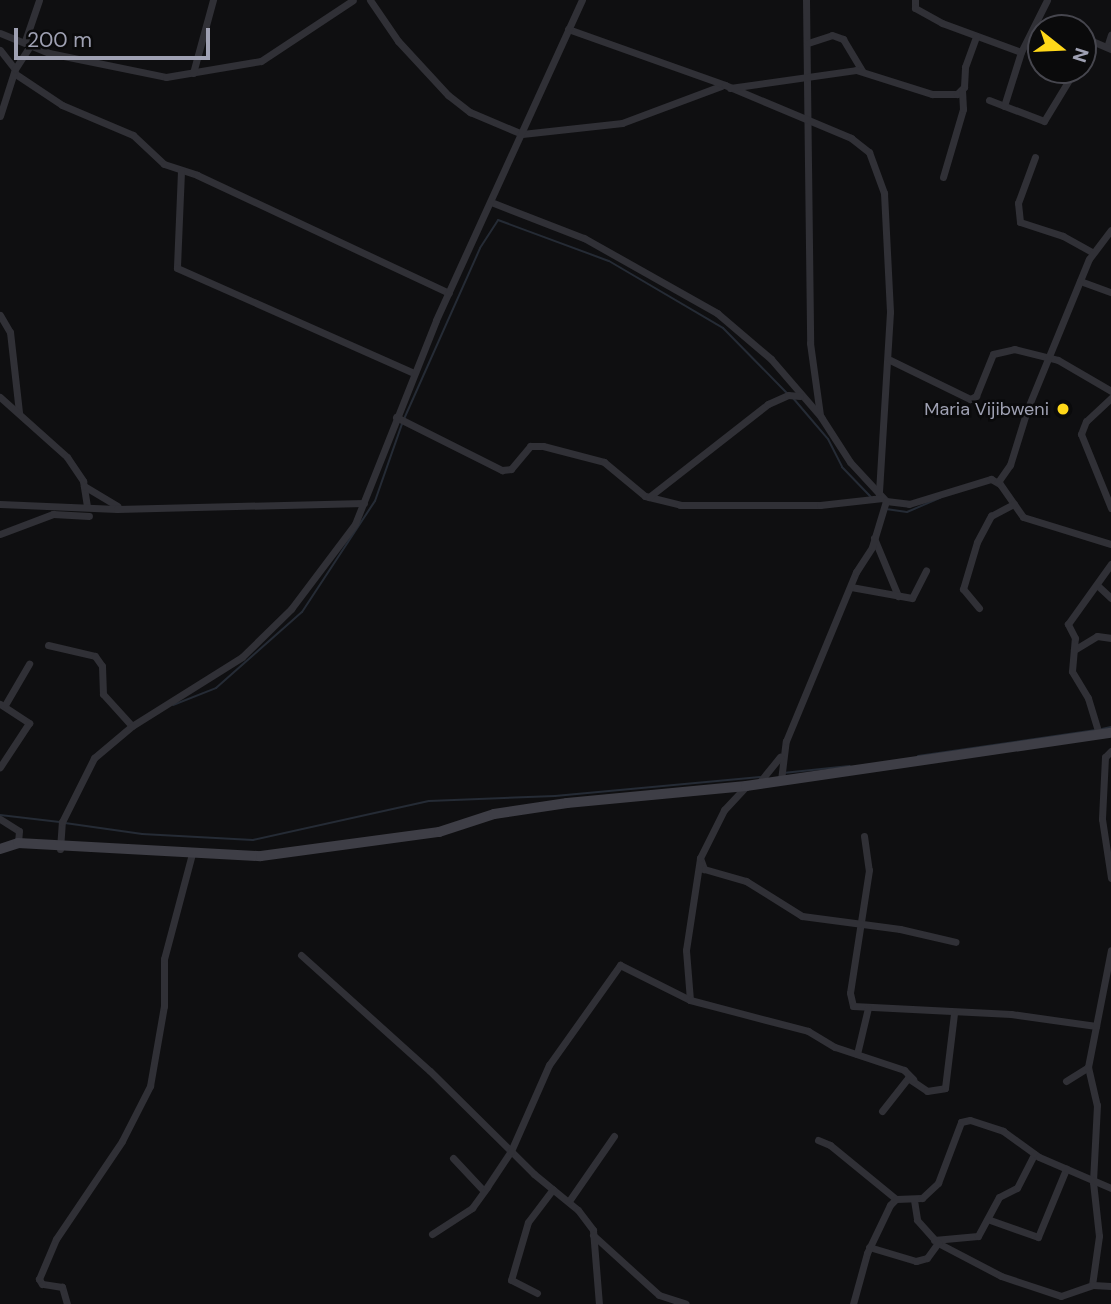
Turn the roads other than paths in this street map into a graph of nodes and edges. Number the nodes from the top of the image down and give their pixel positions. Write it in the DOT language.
graph roads {
  1 [pos="39,0"];
  2 [pos="212,0"];
  3 [pos="353,0"];
  4 [pos="370,0"];
  5 [pos="582,0"];
  6 [pos="806,0"];
  7 [pos="915,0"];
  8 [pos="568,29"];
  9 [pos="0,33"];
  10 [pos="1111,35"];
  11 [pos="976,36"];
  12 [pos="1027,41"];
  13 [pos="28,43"];
  14 [pos="808,43"];
  15 [pos="1109,48"];
  16 [pos="0,50"];
  17 [pos="1021,52"];
  18 [pos="14,71"];
  19 [pos="862,71"];
  20 [pos="192,73"];
  21 [pos="810,77"];
  22 [pos="1067,84"];
  23 [pos="727,87"];
  24 [pos="962,90"];
  25 [pos="989,100"];
  26 [pos="1004,106"];
  27 [pos="0,116"];
  28 [pos="810,121"];
  29 [pos="522,134"];
  30 [pos="1035,156"];
  31 [pos="181,171"];
  32 [pos="943,177"];
  33 [pos="491,202"];
  34 [pos="1111,230"];
  35 [pos="1092,252"];
  36 [pos="1080,281"];
  37 [pos="1111,292"];
  38 [pos="449,293"];
  39 [pos="0,315"];
  40 [pos="1050,357"];
  41 [pos="890,360"];
  42 [pos="414,373"];
  43 [pos="788,380"];
  44 [pos="1111,391"];
  45 [pos="801,396"];
  46 [pos="0,397"];
  47 [pos="778,398"];
  48 [pos="1111,398"];
  49 [pos="20,415"];
  50 [pos="396,417"];
  51 [pos="821,417"];
  52 [pos="998,482"];
  53 [pos="84,486"];
  54 [pos="649,498"];
  55 [pos="883,498"];
  56 [pos="365,503"];
  57 [pos="0,504"];
  58 [pos="1014,504"];
  59 [pos="87,505"];
  60 [pos="1111,508"];
  61 [pos="124,509"];
  62 [pos="89,516"];
  63 [pos="0,534"];
  64 [pos="874,538"];
  65 [pos="1111,544"];
  66 [pos="1111,564"];
  67 [pos="926,570"];
  68 [pos="1097,585"];
  69 [pos="851,587"];
  70 [pos="898,596"];
  71 [pos="1111,598"];
  72 [pos="979,608"];
  73 [pos="1111,638"];
  74 [pos="48,645"];
  75 [pos="1074,650"];
  76 [pos="29,664"];
  77 [pos="3,704"];
  78 [pos="132,726"];
  79 [pos="1111,733"];
  80 [pos="1099,734"];
  81 [pos="1111,751"];
  82 [pos="782,755"];
  83 [pos="0,766"];
  84 [pos="781,780"];
  85 [pos="758,783"];
  86 [pos="746,786"];
  87 [pos="0,819"];
  88 [pos="864,836"];
  89 [pos="18,843"];
  90 [pos="0,849"];
  91 [pos="60,849"];
  92 [pos="192,854"];
  93 [pos="700,858"];
  94 [pos="1111,878"];
  95 [pos="861,924"];
  96 [pos="956,942"];
  97 [pos="1111,950"];
  98 [pos="301,955"];
  99 [pos="1108,967"];
  100 [pos="690,1000"];
  101 [pos="868,1008"];
  102 [pos="954,1014"];
  103 [pos="1096,1026"];
  104 [pos="857,1054"];
  105 [pos="1088,1067"];
  106 [pos="913,1079"];
  107 [pos="1066,1081"];
  108 [pos="882,1111"];
  109 [pos="614,1136"];
  110 [pos="818,1140"];
  111 [pos="511,1151"];
  112 [pos="1034,1154"];
  113 [pos="453,1158"];
  114 [pos="1093,1165"];
  115 [pos="1066,1168"];
  116 [pos="1093,1182"];
  117 [pos="1108,1186"];
  118 [pos="553,1188"];
  119 [pos="484,1191"];
  120 [pos="896,1199"];
  121 [pos="914,1200"];
  122 [pos="569,1201"];
  123 [pos="990,1220"];
  124 [pos="432,1234"];
  125 [pos="593,1235"];
  126 [pos="936,1242"];
  127 [pos="869,1247"];
  128 [pos="1092,1285"];
  129 [pos="1111,1286"];
  130 [pos="537,1293"];
  131 [pos="66,1303"];
  132 [pos="599,1304"];
  133 [pos="687,1304"];
  134 [pos="853,1304"];
  1 -- 13 [label="street"];
  2 -- 20 [label="street"];
  3 -- 20 [label="street"];
  4 -- 29 [label="street"];
  5 -- 8 [label="street"];
  6 -- 14 [label="street"];
  7 -- 11 [label="street"];
  8 -- 23 [label="street"];
  8 -- 29 [label="street"];
  9 -- 13 [label="street"];
  10 -- 15 [label="street"];
  11 -- 17 [label="street"];
  11 -- 24 [label="street"];
  12 -- 17 [label="street"];
  13 -- 18 [label="street"];
  13 -- 20 [label="street"];
  14 -- 19 [label="street"];
  14 -- 21 [label="street"];
  16 -- 18 [label="street"];
  17 -- 26 [label="street"];
  18 -- 27 [label="street"];
  18 -- 31 [label="street"];
  19 -- 21 [label="street"];
  19 -- 24 [label="street"];
  21 -- 23 [label="street"];
  21 -- 28 [label="street"];
  22 -- 26 [label="street"];
  23 -- 28 [label="street"];
  23 -- 29 [label="street"];
  24 -- 32 [label="street"];
  25 -- 26 [label="street"];
  28 -- 41 [label="street"];
  28 -- 51 [label="street"];
  29 -- 33 [label="street"];
  30 -- 35 [label="street"];
  31 -- 38 [label="street"];
  31 -- 42 [label="street"];
  33 -- 38 [label="street"];
  33 -- 43 [label="street"];
  34 -- 35 [label="street"];
  35 -- 36 [label="street"];
  36 -- 37 [label="street"];
  36 -- 40 [label="street"];
  38 -- 42 [label="street"];
  39 -- 49 [label="street"];
  40 -- 41 [label="street"];
  40 -- 44 [label="street"];
  40 -- 52 [label="street"];
  41 -- 55 [label="street"];
  42 -- 50 [label="street"];
  43 -- 45 [label="street"];
  43 -- 47 [label="street"];
  45 -- 47 [label="street"];
  45 -- 51 [label="street"];
  46 -- 49 [label="street"];
  47 -- 54 [label="street"];
  48 -- 60 [label="street"];
  49 -- 53 [label="street"];
  50 -- 54 [label="street"];
  50 -- 56 [label="street"];
  51 -- 55 [label="street"];
  52 -- 55 [label="street"];
  52 -- 58 [label="street"];
  53 -- 59 [label="street"];
  53 -- 61 [label="street"];
  54 -- 55 [label="street"];
  55 -- 64 [label="street"];
  56 -- 61 [label="street"];
  56 -- 78 [label="street"];
  57 -- 59 [label="street"];
  58 -- 65 [label="street"];
  58 -- 72 [label="street"];
  59 -- 61 [label="street"];
  62 -- 63 [label="street"];
  64 -- 69 [label="street"];
  64 -- 70 [label="street"];
  66 -- 68 [label="street"];
  67 -- 70 [label="street"];
  68 -- 71 [label="street"];
  68 -- 75 [label="street"];
  69 -- 70 [label="street"];
  69 -- 82 [label="street"];
  73 -- 75 [label="street"];
  74 -- 78 [label="street"];
  75 -- 80 [label="street"];
  76 -- 77 [label="street"];
  77 -- 83 [label="street"];
  78 -- 91 [label="street"];
  79 -- 80 [label="street"];
  80 -- 84 [label="street"];
  81 -- 94 [label="street"];
  82 -- 84 [label="street"];
  82 -- 85 [label="street"];
  84 -- 85 [label="street"];
  85 -- 86 [label="street"];
  86 -- 92 [label="street"];
  86 -- 93 [label="street"];
  87 -- 89 [label="street"];
  88 -- 95 [label="street"];
  89 -- 90 [label="street"];
  89 -- 91 [label="street"];
  91 -- 92 [label="street"];
  92 -- 131 [label="street"];
  93 -- 95 [label="street"];
  93 -- 100 [label="street"];
  95 -- 96 [label="street"];
  95 -- 101 [label="street"];
  97 -- 99 [label="street"];
  98 -- 111 [label="street"];
  99 -- 103 [label="street"];
  100 -- 104 [label="street"];
  100 -- 111 [label="street"];
  101 -- 102 [label="street"];
  101 -- 104 [label="street"];
  102 -- 103 [label="street"];
  102 -- 106 [label="street"];
  103 -- 105 [label="street"];
  104 -- 106 [label="street"];
  105 -- 107 [label="street"];
  105 -- 114 [label="street"];
  106 -- 108 [label="street"];
  109 -- 122 [label="street"];
  110 -- 120 [label="street"];
  111 -- 118 [label="street"];
  111 -- 119 [label="street"];
  112 -- 115 [label="street"];
  112 -- 121 [label="street"];
  112 -- 123 [label="street"];
  113 -- 119 [label="street"];
  114 -- 116 [label="street"];
  114 -- 117 [label="street"];
  115 -- 116 [label="street"];
  115 -- 123 [label="street"];
  116 -- 117 [label="street"];
  116 -- 128 [label="street"];
  118 -- 122 [label="street"];
  118 -- 130 [label="street"];
  119 -- 124 [label="street"];
  120 -- 121 [label="street"];
  120 -- 127 [label="street"];
  121 -- 126 [label="street"];
  122 -- 125 [label="street"];
  123 -- 126 [label="street"];
  125 -- 132 [label="street"];
  125 -- 133 [label="street"];
  126 -- 127 [label="street"];
  126 -- 128 [label="street"];
  127 -- 134 [label="street"];
  128 -- 129 [label="street"];
}
